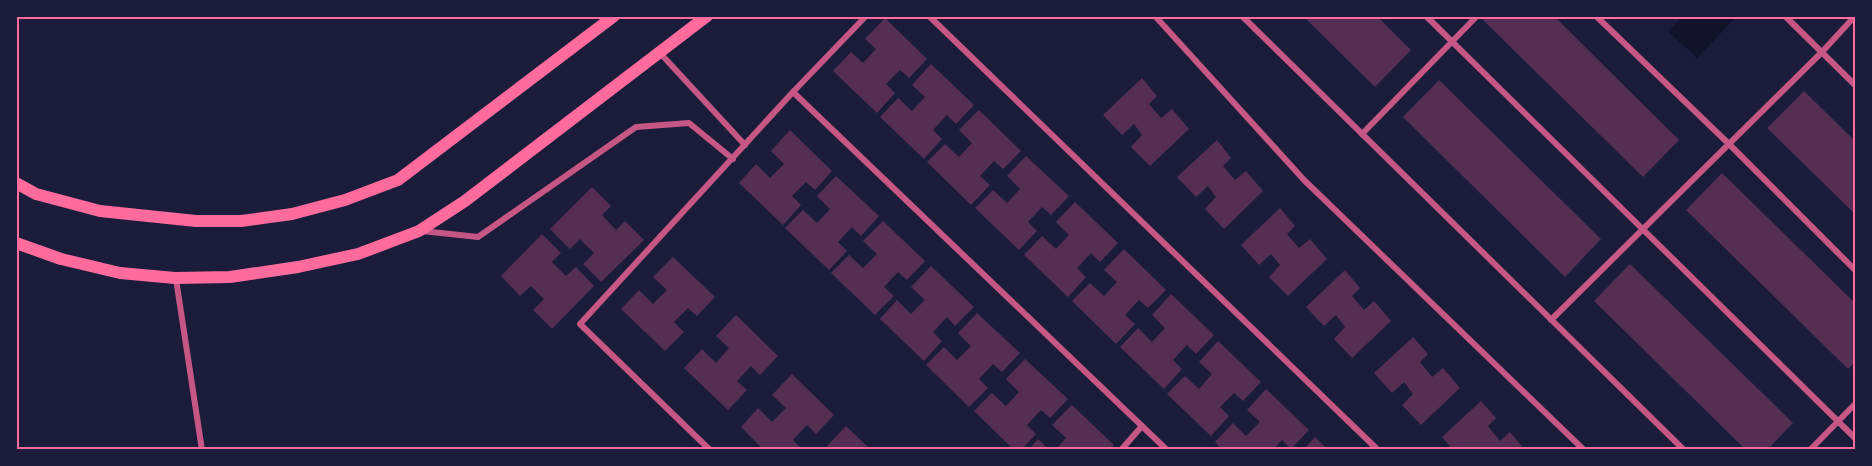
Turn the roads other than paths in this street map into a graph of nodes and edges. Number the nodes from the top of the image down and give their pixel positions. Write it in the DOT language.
graph roads {
  1 [pos="614,16"];
  2 [pos="707,16"];
  3 [pos="866,16"];
  4 [pos="929,16"];
  5 [pos="1155,16"];
  6 [pos="1242,16"];
  7 [pos="1426,16"];
  8 [pos="1477,16"];
  9 [pos="1596,16"];
  10 [pos="1785,16"];
  11 [pos="1855,16"];
  12 [pos="1452,42"];
  13 [pos="1821,52"];
  14 [pos="660,53"];
  15 [pos="1856,86"];
  16 [pos="794,92"];
  17 [pos="1362,134"];
  18 [pos="1729,144"];
  19 [pos="745,145"];
  20 [pos="733,159"];
  21 [pos="16,183"];
  22 [pos="1643,230"];
  23 [pos="419,231"];
  24 [pos="16,243"];
  25 [pos="1856,271"];
  26 [pos="176,278"];
  27 [pos="1551,320"];
  28 [pos="1856,403"];
  29 [pos="1838,422"];
  30 [pos="1142,426"];
  31 [pos="1856,439"];
  32 [pos="202,450"];
  33 [pos="710,450"];
  34 [pos="1121,450"];
  35 [pos="1167,450"];
  36 [pos="1378,450"];
  37 [pos="1584,450"];
  38 [pos="1684,450"];
  39 [pos="1810,450"];
  1 -- 21 [label="main road"];
  2 -- 14 [label="main road"];
  3 -- 16 [label="street"];
  4 -- 36 [label="street"];
  5 -- 37 [label="street"];
  6 -- 17 [label="street"];
  7 -- 12 [label="street"];
  8 -- 12 [label="street"];
  9 -- 18 [label="street"];
  10 -- 13 [label="street"];
  11 -- 13 [label="street"];
  12 -- 17 [label="street"];
  12 -- 22 [label="street"];
  13 -- 15 [label="street"];
  13 -- 18 [label="street"];
  14 -- 19 [label="street"];
  14 -- 23 [label="main road"];
  16 -- 19 [label="street"];
  16 -- 30 [label="street"];
  17 -- 27 [label="street"];
  18 -- 22 [label="street"];
  18 -- 25 [label="street"];
  19 -- 20 [label="street"];
  20 -- 23 [label="street"];
  20 -- 33 [label="street"];
  22 -- 27 [label="street"];
  22 -- 29 [label="street"];
  23 -- 26 [label="main road"];
  24 -- 26 [label="main road"];
  26 -- 32 [label="street"];
  27 -- 38 [label="street"];
  28 -- 29 [label="street"];
  29 -- 31 [label="street"];
  29 -- 39 [label="street"];
  30 -- 34 [label="street"];
  30 -- 35 [label="street"];
}
